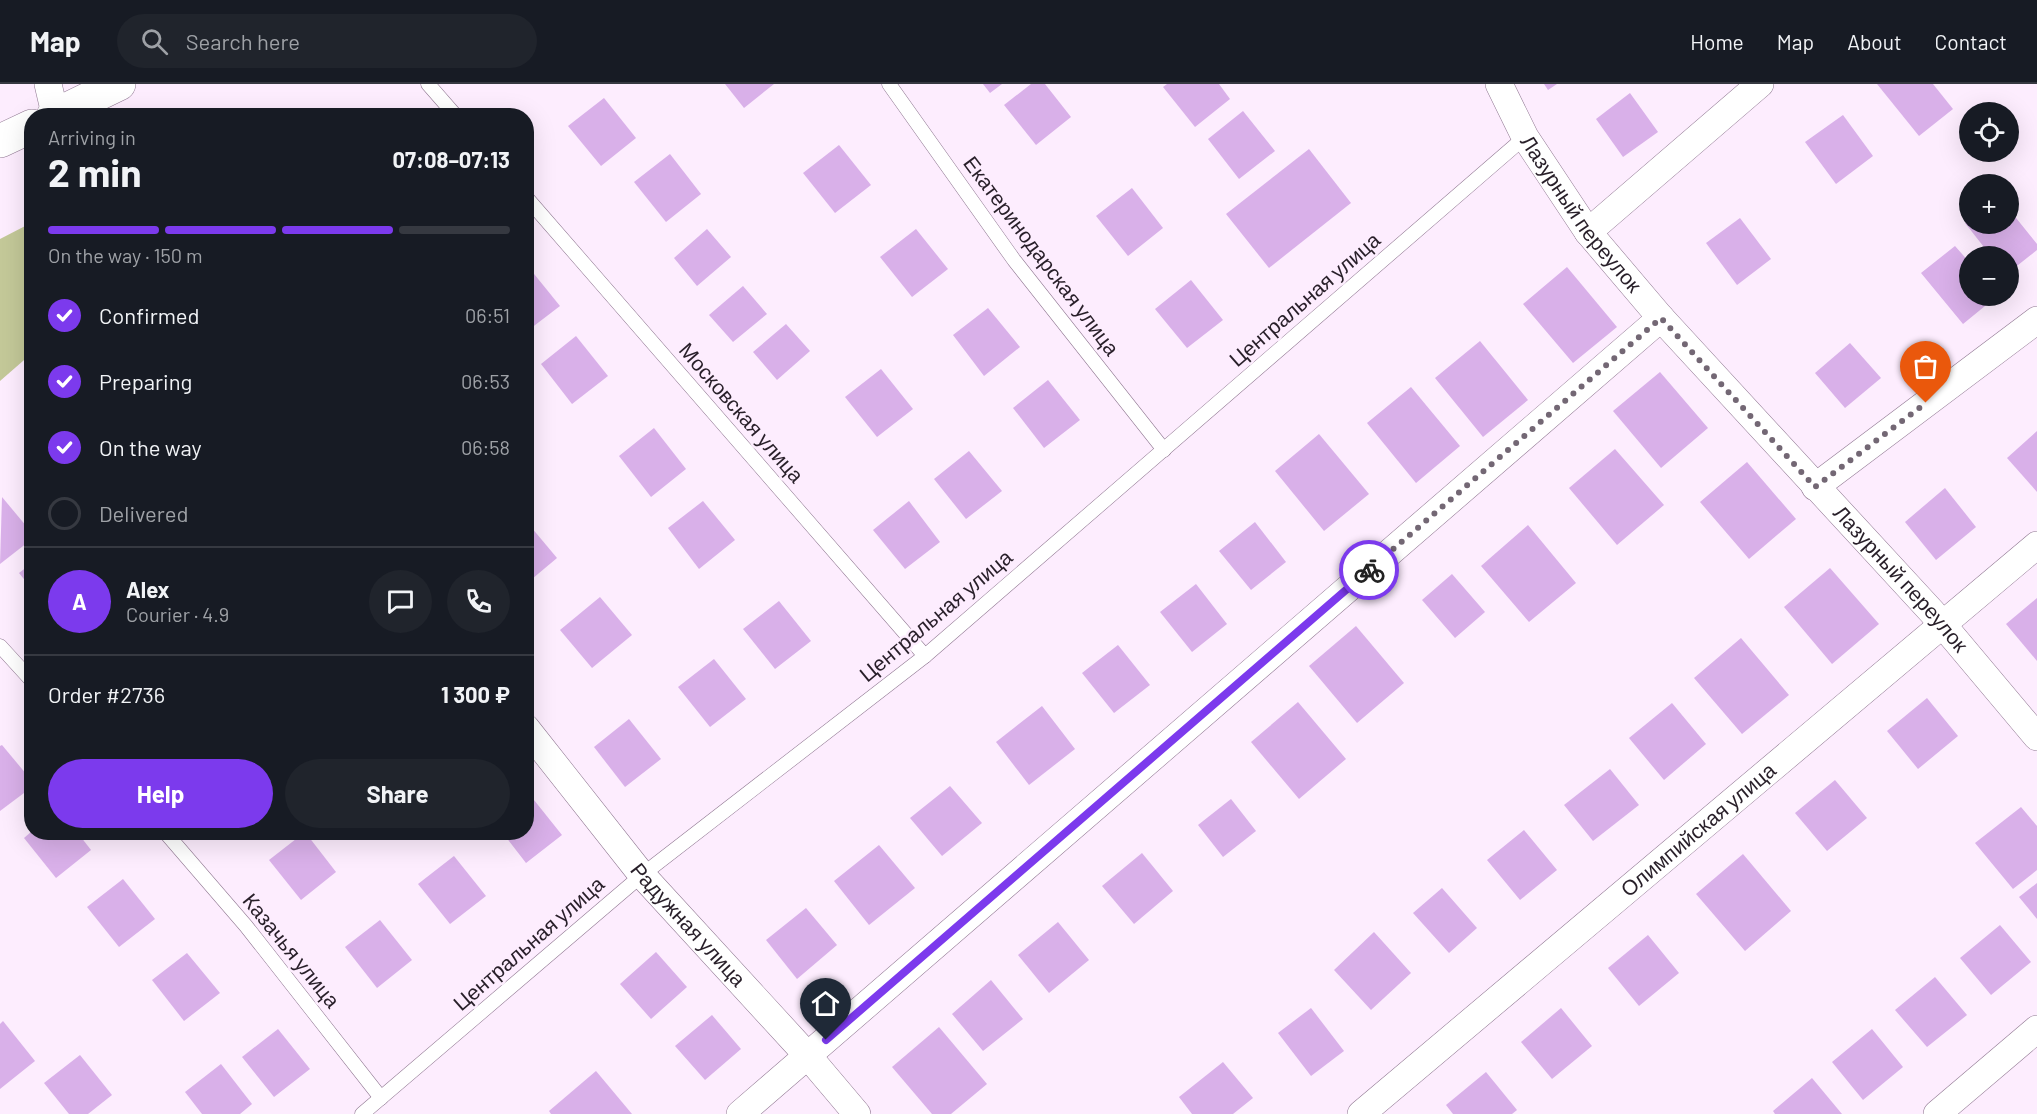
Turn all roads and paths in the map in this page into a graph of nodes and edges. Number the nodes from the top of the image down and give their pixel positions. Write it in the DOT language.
graph roads {
  1 [pos="119,84"];
  2 [pos="428,84"];
  3 [pos="889,84"];
  4 [pos="1499,84"];
  5 [pos="1760,84"];
  6 [pos="53,108"];
  7 [pos="449,108"];
  8 [pos="24,125"];
  9 [pos="1525,136"];
  10 [pos="0,141"];
  11 [pos="534,206"];
  12 [pos="1588,232"];
  13 [pos="1661,318"];
  14 [pos="2037,320"];
  15 [pos="1164,450"];
  16 [pos="1815,487"];
  17 [pos="2037,545"];
  18 [pos="1944,626"];
  19 [pos="0,646"];
  20 [pos="925,656"];
  21 [pos="24,672"];
  22 [pos="2037,737"];
  23 [pos="534,738"];
  24 [pos="172,840"];
  25 [pos="642,875"];
  26 [pos="2037,1029"];
  27 [pos="808,1056"];
  28 [pos="381,1098"];
  29 [pos="362,1114"];
  30 [pos="740,1114"];
  31 [pos="858,1114"];
  32 [pos="1361,1114"];
  33 [pos="1937,1114"];
  1 -- 6 [label="street"];
  2 -- 7 [label="lane"];
  3 -- 15 [label="lane, Екатеринодарская улица"];
  4 -- 9 [label="street, Лазурный переулок"];
  5 -- 12 [label="street"];
  8 -- 10 [label="street"];
  9 -- 12 [label="street, Лазурный переулок"];
  9 -- 15 [label="lane, Центральная улица"];
  11 -- 20 [label="lane, Московская улица"];
  12 -- 13 [label="street, Лазурный переулок"];
  13 -- 16 [label="street, Лазурный переулок"];
  13 -- 27 [label="street"];
  14 -- 16 [label="street"];
  15 -- 20 [label="lane, Центральная улица"];
  16 -- 18 [label="street, Лазурный переулок"];
  17 -- 18 [label="street, Олимпийская улица"];
  18 -- 22 [label="street, Лазурный переулок"];
  18 -- 32 [label="street, Олимпийская улица"];
  19 -- 21 [label="lane"];
  20 -- 25 [label="lane, Центральная улица"];
  23 -- 25 [label="street, Радужная улица"];
  24 -- 28 [label="lane, Казачья улица"];
  25 -- 27 [label="street, Радужная улица"];
  25 -- 28 [label="lane, Центральная улица"];
  26 -- 33 [label="street"];
  27 -- 30 [label="street"];
  27 -- 31 [label="street, Радужная улица"];
  28 -- 29 [label="lane, Центральная улица"];
}
